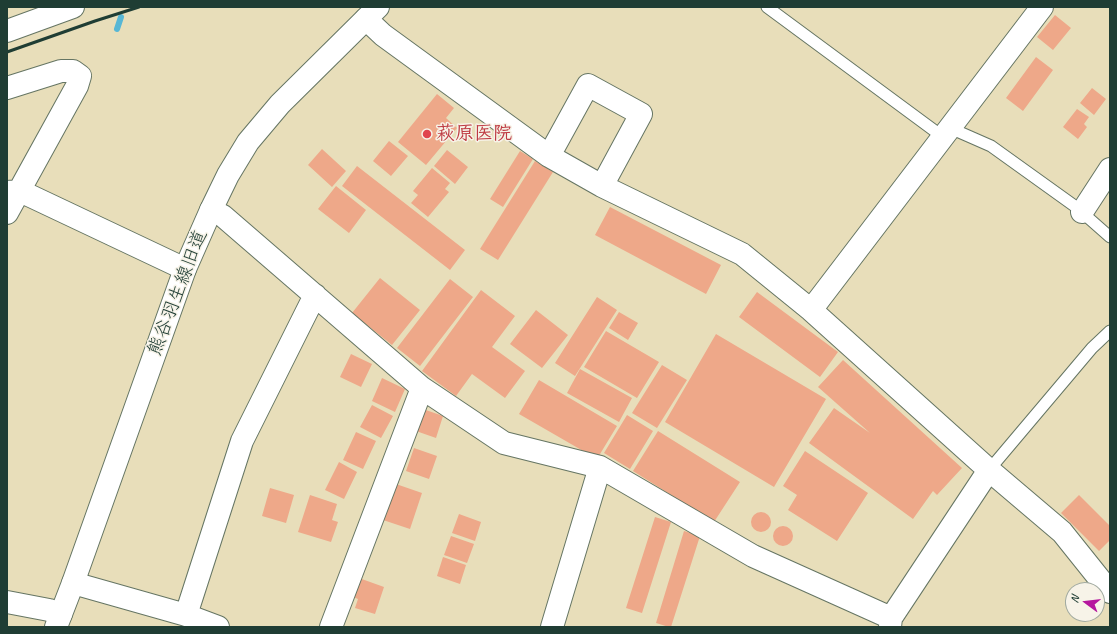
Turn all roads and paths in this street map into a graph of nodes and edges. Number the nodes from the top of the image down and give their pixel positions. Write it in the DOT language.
graph roads {
  1 [pos="73,7"];
  2 [pos="766,7"];
  3 [pos="1042,7"];
  4 [pos="372,13"];
  5 [pos="7,31"];
  6 [pos="7,88"];
  7 [pos="946,133"];
  8 [pos="549,156"];
  9 [pos="1110,168"];
  10 [pos="602,186"];
  11 [pos="13,192"];
  12 [pos="211,210"];
  13 [pos="1082,212"];
  14 [pos="7,213"];
  15 [pos="1110,238"];
  16 [pos="185,268"];
  17 [pos="316,295"];
  18 [pos="811,310"];
  19 [pos="1110,332"];
  20 [pos="422,388"];
  21 [pos="600,467"];
  22 [pos="989,470"];
  23 [pos="73,583"];
  24 [pos="1110,592"];
  25 [pos="7,602"];
  26 [pos="186,615"];
  27 [pos="58,620"];
  28 [pos="890,623"];
  29 [pos="218,627"];
  30 [pos="331,627"];
  31 [pos="552,627"];
  1 -- 5 [label="street"];
  2 -- 7 [label="lane"];
  3 -- 7 [label="street"];
  4 -- 8 [label="street"];
  4 -- 12 [label="street, 熊谷羽生線旧道"];
  6 -- 11 [label="street"];
  7 -- 13 [label="lane"];
  7 -- 18 [label="street"];
  8 -- 10 [label="street"];
  8 -- 10 [label="street"];
  9 -- 13 [label="street"];
  10 -- 18 [label="street"];
  11 -- 14 [label="street"];
  11 -- 16 [label="street"];
  12 -- 16 [label="street, 熊谷羽生線旧道"];
  12 -- 17 [label="street"];
  13 -- 15 [label="lane"];
  16 -- 23 [label="street, 熊谷羽生線旧道"];
  17 -- 20 [label="street"];
  17 -- 26 [label="street"];
  18 -- 22 [label="street"];
  19 -- 22 [label="lane"];
  20 -- 21 [label="street"];
  20 -- 30 [label="street"];
  21 -- 28 [label="street"];
  21 -- 31 [label="street"];
  22 -- 24 [label="street"];
  22 -- 28 [label="street"];
  23 -- 26 [label="street"];
  23 -- 27 [label="street, 熊谷羽生線旧道"];
  25 -- 27 [label="street"];
  26 -- 29 [label="street"];
}
